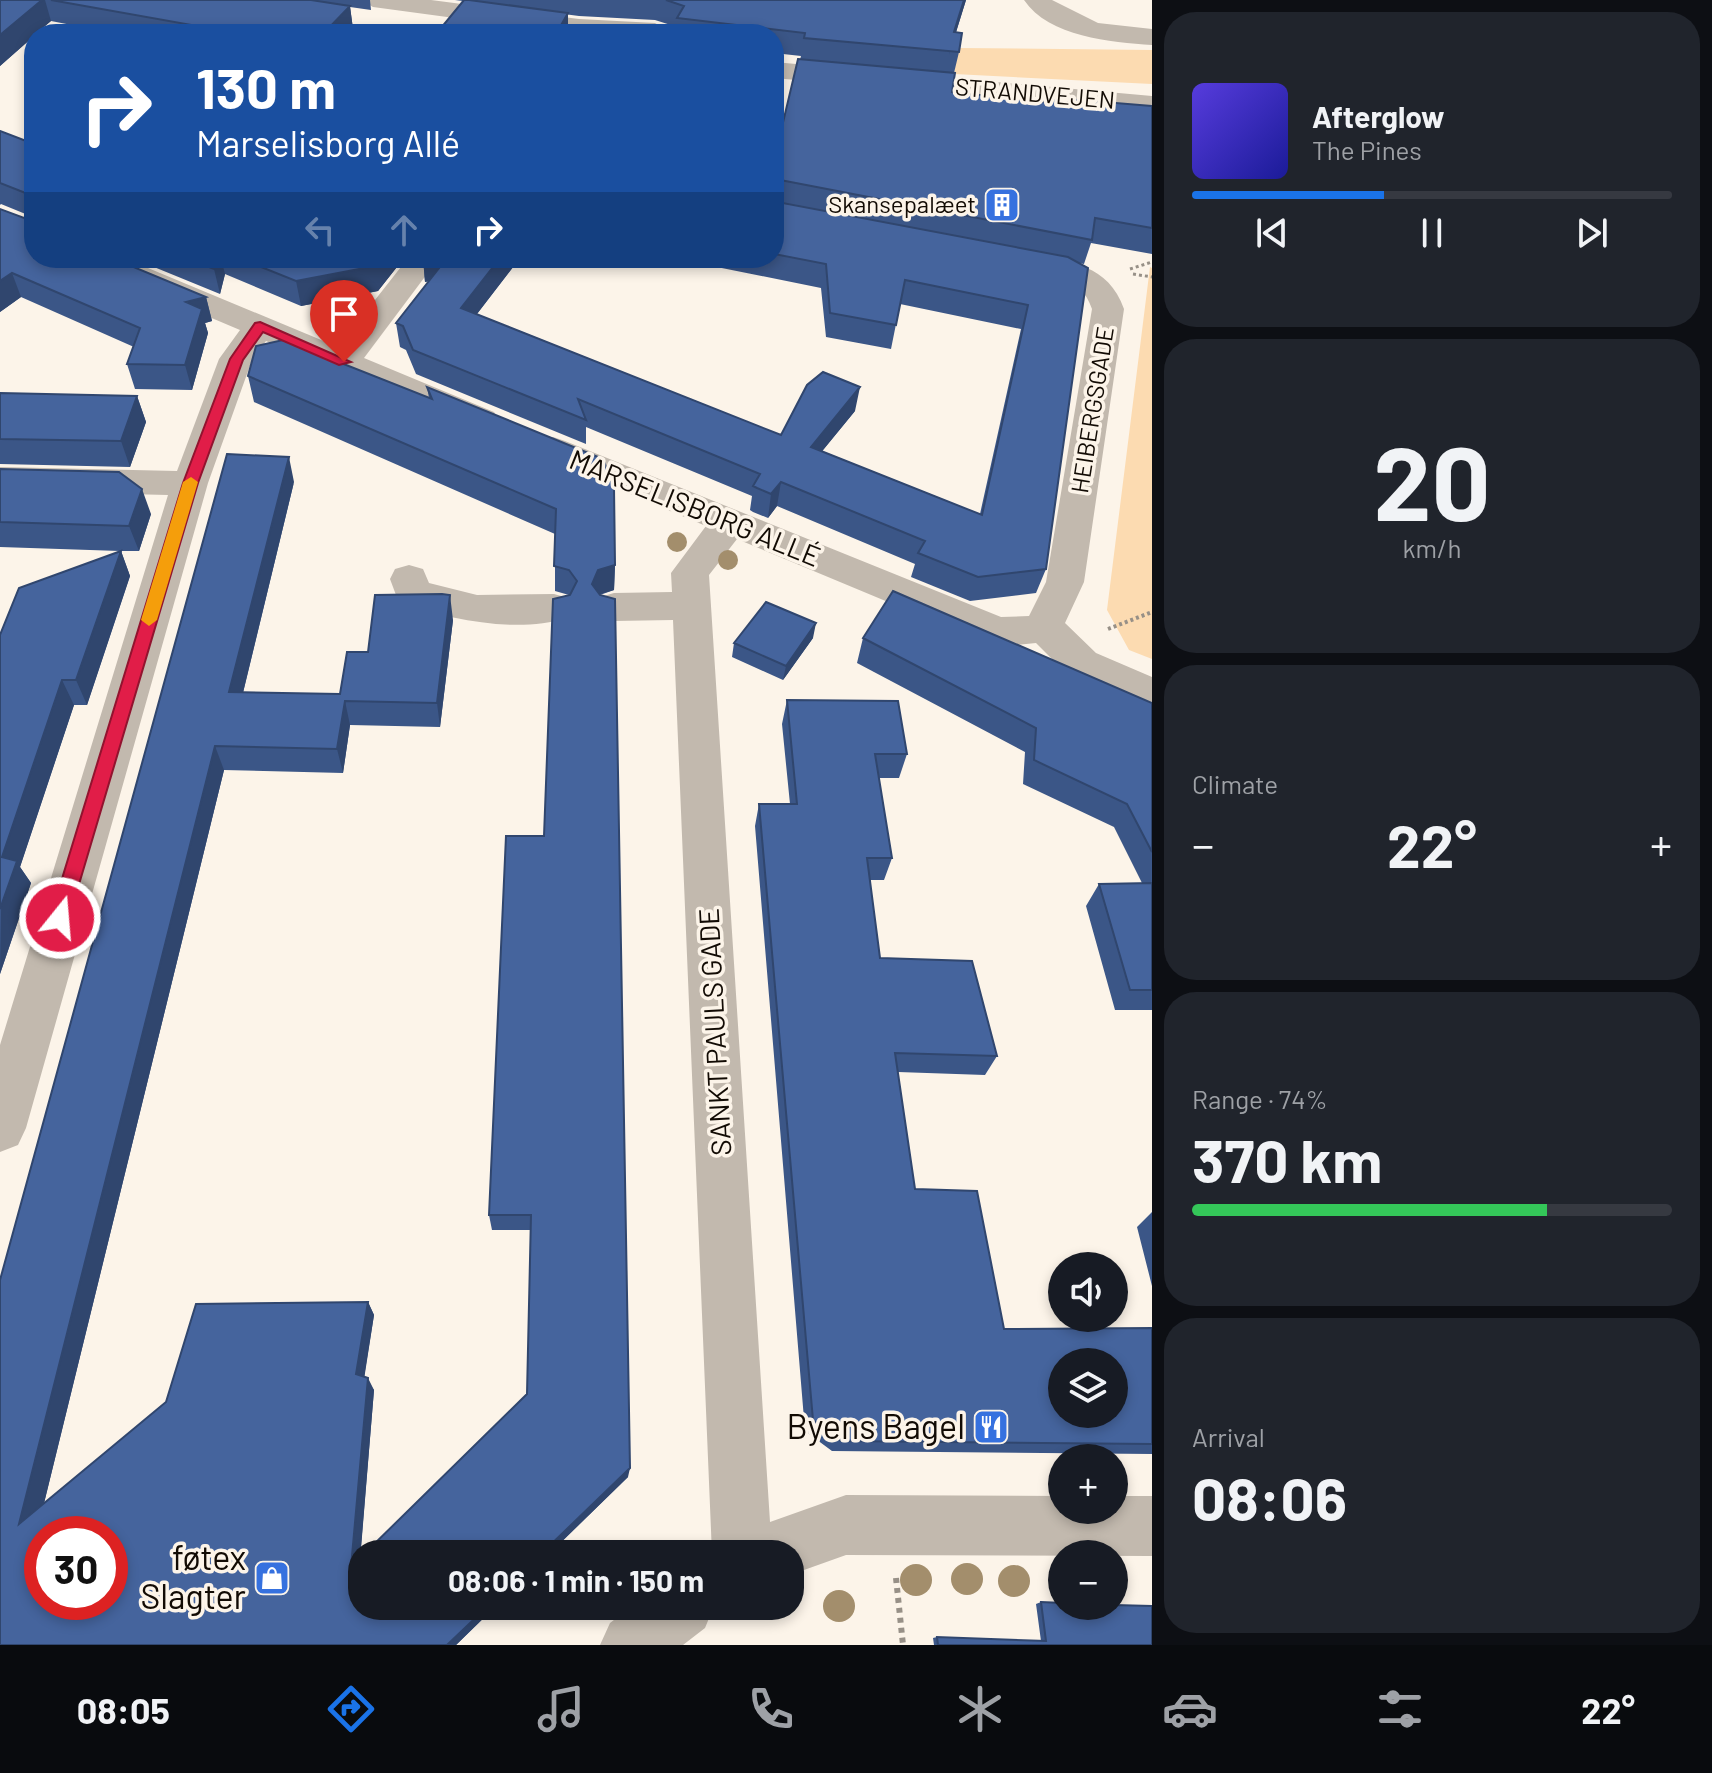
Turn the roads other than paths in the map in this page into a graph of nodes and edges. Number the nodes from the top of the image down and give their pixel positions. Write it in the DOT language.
graph roads {
  1 [pos="373,0"];
  2 [pos="1036,0"];
  3 [pos="354,19"];
  4 [pos="392,24"];
  5 [pos="556,24"];
  6 [pos="1152,37"];
  7 [pos="784,71"];
  8 [pos="1152,104"];
  9 [pos="1000,258"];
  10 [pos="121,268"];
  11 [pos="416,268"];
  12 [pos="260,326"];
  13 [pos="344,362"];
  14 [pos="0,479"];
  15 [pos="190,483"];
  16 [pos="729,523"];
  17 [pos="409,579"];
  18 [pos="693,606"];
  19 [pos="614,607"];
  20 [pos="554,608"];
  21 [pos="1044,626"];
  22 [pos="1152,694"];
  23 [pos="12,1036"];
  24 [pos="0,1128"];
  25 [pos="1152,1526"];
  26 [pos="741,1540"];
  27 [pos="804,1540"];
  28 [pos="665,1620"];
  29 [pos="632,1645"];
  1 -- 5 [label="street"];
  2 -- 6 [label="street"];
  3 -- 4 [label="street"];
  7 -- 8 [label="street, STRANDVEJEN"];
  9 -- 21 [label="street, HEIBERGSGADE"];
  10 -- 12 [label="street, MARSELISBORG ALLÉ"];
  11 -- 13 [label="street"];
  12 -- 13 [label="street, MARSELISBORG ALLÉ"];
  12 -- 15 [label="street"];
  13 -- 16 [label="street, MARSELISBORG ALLÉ"];
  14 -- 15 [label="street"];
  15 -- 23 [label="street"];
  16 -- 18 [label="street, SANKT PAULS GADE"];
  16 -- 21 [label="street, MARSELISBORG ALLÉ"];
  17 -- 20 [label="street"];
  18 -- 19 [label="street"];
  18 -- 26 [label="street, SANKT PAULS GADE"];
  21 -- 22 [label="street"];
  23 -- 24 [label="street"];
  25 -- 27 [label="street"];
  28 -- 29 [label="street"];
}
